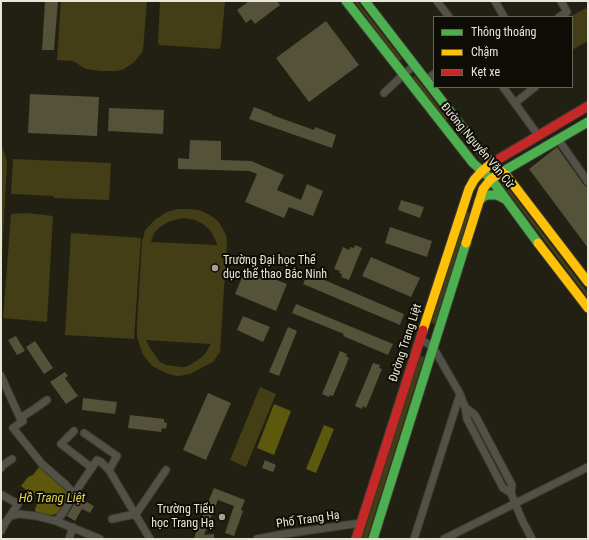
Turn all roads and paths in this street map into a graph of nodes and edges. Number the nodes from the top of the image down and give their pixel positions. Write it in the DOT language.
graph roads {
  1 [pos="346,1"];
  2 [pos="365,1"];
  3 [pos="437,1"];
  4 [pos="495,1"];
  5 [pos="561,1"];
  6 [pos="448,16"];
  7 [pos="503,16"];
  8 [pos="561,16"];
  9 [pos="414,66"];
  10 [pos="404,74"];
  11 [pos="433,75"];
  12 [pos="426,81"];
  13 [pos="504,88"];
  14 [pos="534,88"];
  15 [pos="384,93"];
  16 [pos="515,103"];
  17 [pos="588,106"];
  18 [pos="588,122"];
  19 [pos="538,135"];
  20 [pos="558,139"];
  21 [pos="492,163"];
  22 [pos="482,170"];
  23 [pos="502,172"];
  24 [pos="491,179"];
  25 [pos="588,182"];
  26 [pos="505,199"];
  27 [pos="479,201"];
  28 [pos="588,282"];
  29 [pos="588,308"];
  30 [pos="420,339"];
  31 [pos="433,347"];
  32 [pos="1,376"];
  33 [pos="460,394"];
  34 [pos="47,400"];
  35 [pos="20,418"];
  36 [pos="74,431"];
  37 [pos="84,433"];
  38 [pos="12,459"];
  39 [pos="588,467"];
  40 [pos="1,468"];
  41 [pos="92,468"];
  42 [pos="109,470"];
  43 [pos="166,470"];
  44 [pos="74,494"];
  45 [pos="2,495"];
  46 [pos="515,503"];
  47 [pos="136,514"];
  48 [pos="10,516"];
  49 [pos="112,519"];
  50 [pos="56,520"];
  51 [pos="361,523"];
  52 [pos="73,527"];
  53 [pos="1,531"];
  54 [pos="69,539"];
  55 [pos="100,539"];
  56 [pos="150,539"];
  57 [pos="257,539"];
  58 [pos="356,539"];
  59 [pos="373,539"];
  60 [pos="414,539"];
  61 [pos="444,539"];
  62 [pos="532,539"];
  1 -- 10 [label="main road, Đường Nguyễn Văn Cừ"];
  2 -- 9 [label="main road, Đường Nguyễn Văn Cừ"];
  3 -- 6 [label="street"];
  4 -- 7 [label="street"];
  5 -- 8 [label="street"];
  9 -- 10 [label="street"];
  9 -- 12 [label="main road, Đường Nguyễn Văn Cừ"];
  10 -- 15 [label="street"];
  10 -- 22 [label="main road, Đường Nguyễn Văn Cừ"];
  11 -- 12 [label="street"];
  12 -- 21 [label="main road, Đường Nguyễn Văn Cừ"];
  13 -- 16 [label="street"];
  14 -- 16 [label="street"];
  16 -- 19 [label="street"];
  17 -- 19 [label="main road, Đường Trang Liệt"];
  18 -- 20 [label="main road"];
  19 -- 21 [label="main road, Đường Trang Liệt"];
  20 -- 23 [label="main road"];
  20 -- 25 [label="street"];
  21 -- 22 [label="main road, Đường Trang Liệt"];
  21 -- 23 [label="main road, Đường Nguyễn Văn Cừ"];
  22 -- 24 [label="main road, Đường Nguyễn Văn Cừ"];
  22 -- 30 [label="main road, Đường Trang Liệt"];
  23 -- 24 [label="main road"];
  23 -- 28 [label="main road, Đường Nguyễn Văn Cừ"];
  24 -- 26 [label="main road, Đường Nguyễn Văn Cừ"];
  24 -- 27 [label="main road"];
  26 -- 27 [label="main road"];
  26 -- 29 [label="main road, Đường Nguyễn Văn Cừ"];
  27 -- 31 [label="main road"];
  30 -- 31 [label="street"];
  30 -- 51 [label="main road, Đường Trang Liệt"];
  31 -- 33 [label="street"];
  31 -- 59 [label="main road"];
  32 -- 35 [label="street"];
  33 -- 46 [label="street"];
  33 -- 60 [label="street"];
  34 -- 35 [label="street"];
  35 -- 44 [label="street"];
  36 -- 41 [label="street"];
  37 -- 42 [label="street"];
  38 -- 40 [label="street"];
  39 -- 46 [label="street"];
  41 -- 42 [label="street"];
  41 -- 44 [label="street"];
  42 -- 47 [label="street"];
  43 -- 47 [label="street"];
  44 -- 50 [label="street"];
  45 -- 48 [label="street"];
  46 -- 61 [label="street"];
  46 -- 62 [label="street"];
  47 -- 49 [label="street"];
  47 -- 56 [label="street"];
  48 -- 50 [label="street"];
  48 -- 53 [label="street"];
  50 -- 52 [label="street"];
  51 -- 57 [label="street, Phố Trang Hạ"];
  51 -- 58 [label="main road, Đường Trang Liệt"];
  52 -- 54 [label="street"];
  52 -- 55 [label="street"];
}
